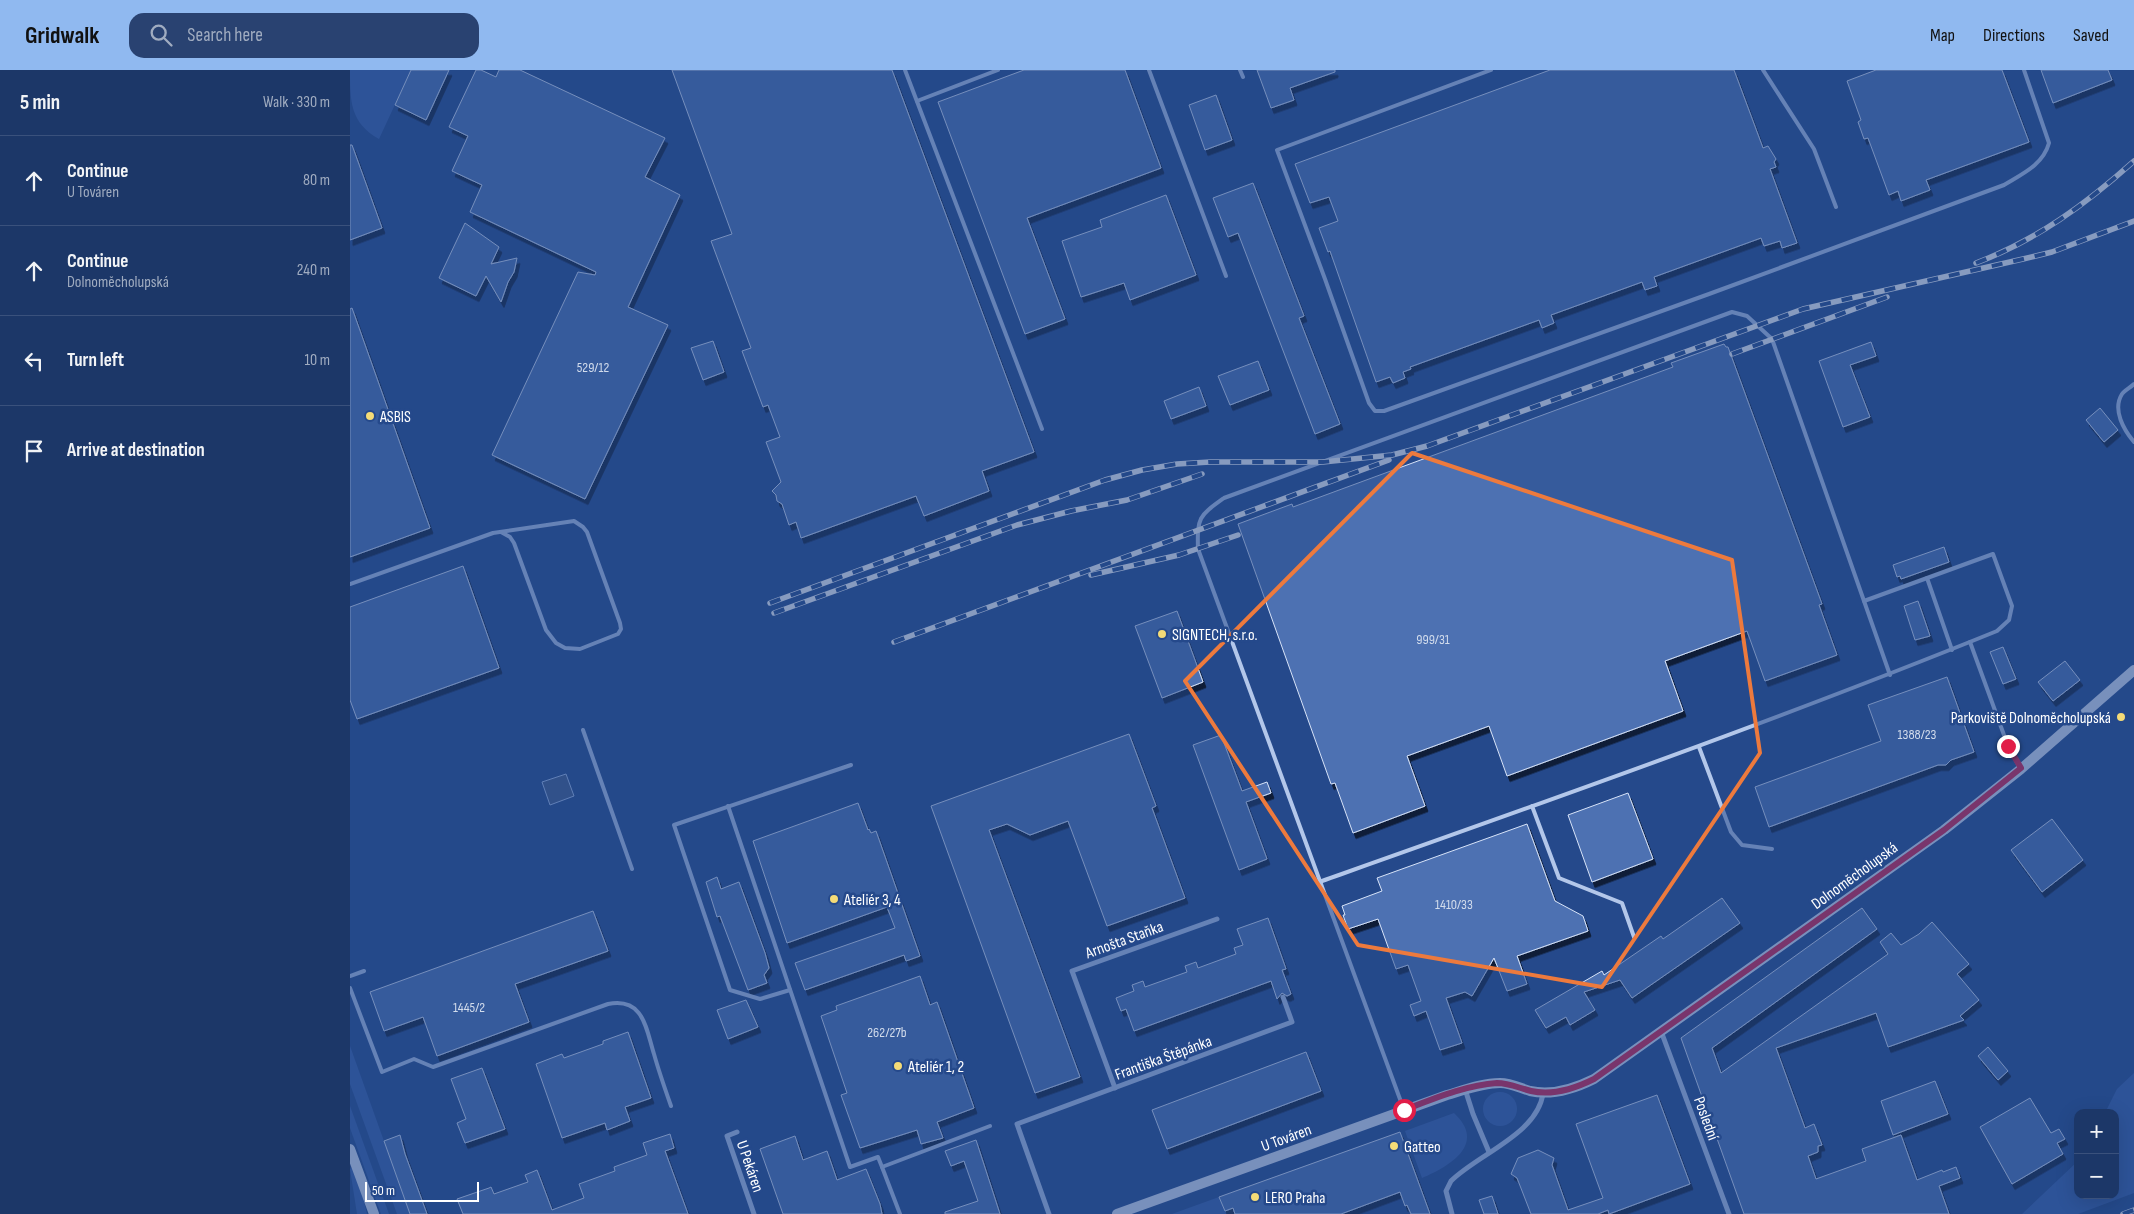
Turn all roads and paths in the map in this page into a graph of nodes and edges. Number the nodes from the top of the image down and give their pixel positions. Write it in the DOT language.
graph roads {
  1 [pos="905,70"];
  2 [pos="998,70"];
  3 [pos="1149,70"];
  4 [pos="1240,70"];
  5 [pos="1491,70"];
  6 [pos="1763,70"];
  7 [pos="2024,70"];
  8 [pos="1242,77"];
  9 [pos="917,101"];
  10 [pos="1836,208"];
  11 [pos="1226,276"];
  12 [pos="2134,384"];
  13 [pos="1042,429"];
  14 [pos="2134,442"];
  15 [pos="500,532"];
  16 [pos="1927,578"];
  17 [pos="350,584"];
  18 [pos="1864,601"];
  19 [pos="1970,642"];
  20 [pos="1952,650"];
  21 [pos="2134,670"];
  22 [pos="1890,675"];
  23 [pos="583,730"];
  24 [pos="1699,747"];
  25 [pos="851,764"];
  26 [pos="2021,768"];
  27 [pos="728,806"];
  28 [pos="1532,806"];
  29 [pos="1772,849"];
  30 [pos="632,869"];
  31 [pos="1322,881"];
  32 [pos="1217,919"];
  33 [pos="1634,937"];
  34 [pos="364,971"];
  35 [pos="350,976"];
  36 [pos="350,988"];
  37 [pos="790,990"];
  38 [pos="1283,997"];
  39 [pos="1662,1031"];
  40 [pos="1577,1086"];
  41 [pos="1115,1088"];
  42 [pos="1465,1090"];
  43 [pos="1543,1093"];
  44 [pos="671,1106"];
  45 [pos="1404,1110"];
  46 [pos="990,1126"];
  47 [pos="737,1132"];
  48 [pos="350,1149"];
  49 [pos="1490,1152"];
  50 [pos="882,1167"];
  51 [pos="374,1214"];
  52 [pos="754,1214"];
  53 [pos="900,1214"];
  54 [pos="1049,1214"];
  55 [pos="1117,1214"];
  56 [pos="1452,1214"];
  57 [pos="1729,1214"];
  1 -- 9 [label="lane"];
  2 -- 9 [label="lane"];
  3 -- 11 [label="lane"];
  4 -- 8 [label="lane"];
  5 -- 7 [label="lane"];
  6 -- 10 [label="lane"];
  9 -- 13 [label="lane"];
  12 -- 14 [label="lane"];
  15 -- 15 [label="lane"];
  15 -- 17 [label="lane"];
  16 -- 18 [label="lane"];
  16 -- 19 [label="lane"];
  16 -- 20 [label="lane"];
  18 -- 22 [label="lane"];
  18 -- 31 [label="lane"];
  19 -- 20 [label="lane"];
  19 -- 26 [label="lane"];
  20 -- 22 [label="lane"];
  21 -- 26 [label="street, Dolnoměcholupská"];
  22 -- 24 [label="lane"];
  23 -- 30 [label="lane"];
  24 -- 28 [label="lane"];
  24 -- 29 [label="lane"];
  25 -- 27 [label="lane"];
  26 -- 39 [label="street, Dolnoměcholupská"];
  27 -- 37 [label="lane"];
  27 -- 37 [label="lane"];
  28 -- 31 [label="lane"];
  28 -- 33 [label="lane"];
  31 -- 45 [label="lane"];
  32 -- 41 [label="street, Arnošta Staňka"];
  34 -- 35 [label="lane"];
  36 -- 44 [label="lane"];
  37 -- 50 [label="lane"];
  38 -- 41 [label="street, Františka Štěpánka"];
  39 -- 40 [label="street, Dolnoměcholupská"];
  39 -- 57 [label="street, Poslední"];
  40 -- 43 [label="street, U Továren"];
  41 -- 54 [label="street, Františka Štěpánka"];
  42 -- 43 [label="street, U Továren"];
  42 -- 45 [label="street, U Továren"];
  42 -- 49 [label="street"];
  43 -- 49 [label="street"];
  45 -- 55 [label="street, U Továren"];
  46 -- 50 [label="lane"];
  47 -- 52 [label="street, U Pekáren"];
  48 -- 51 [label="street"];
  49 -- 56 [label="street"];
  50 -- 53 [label="lane"];
}
